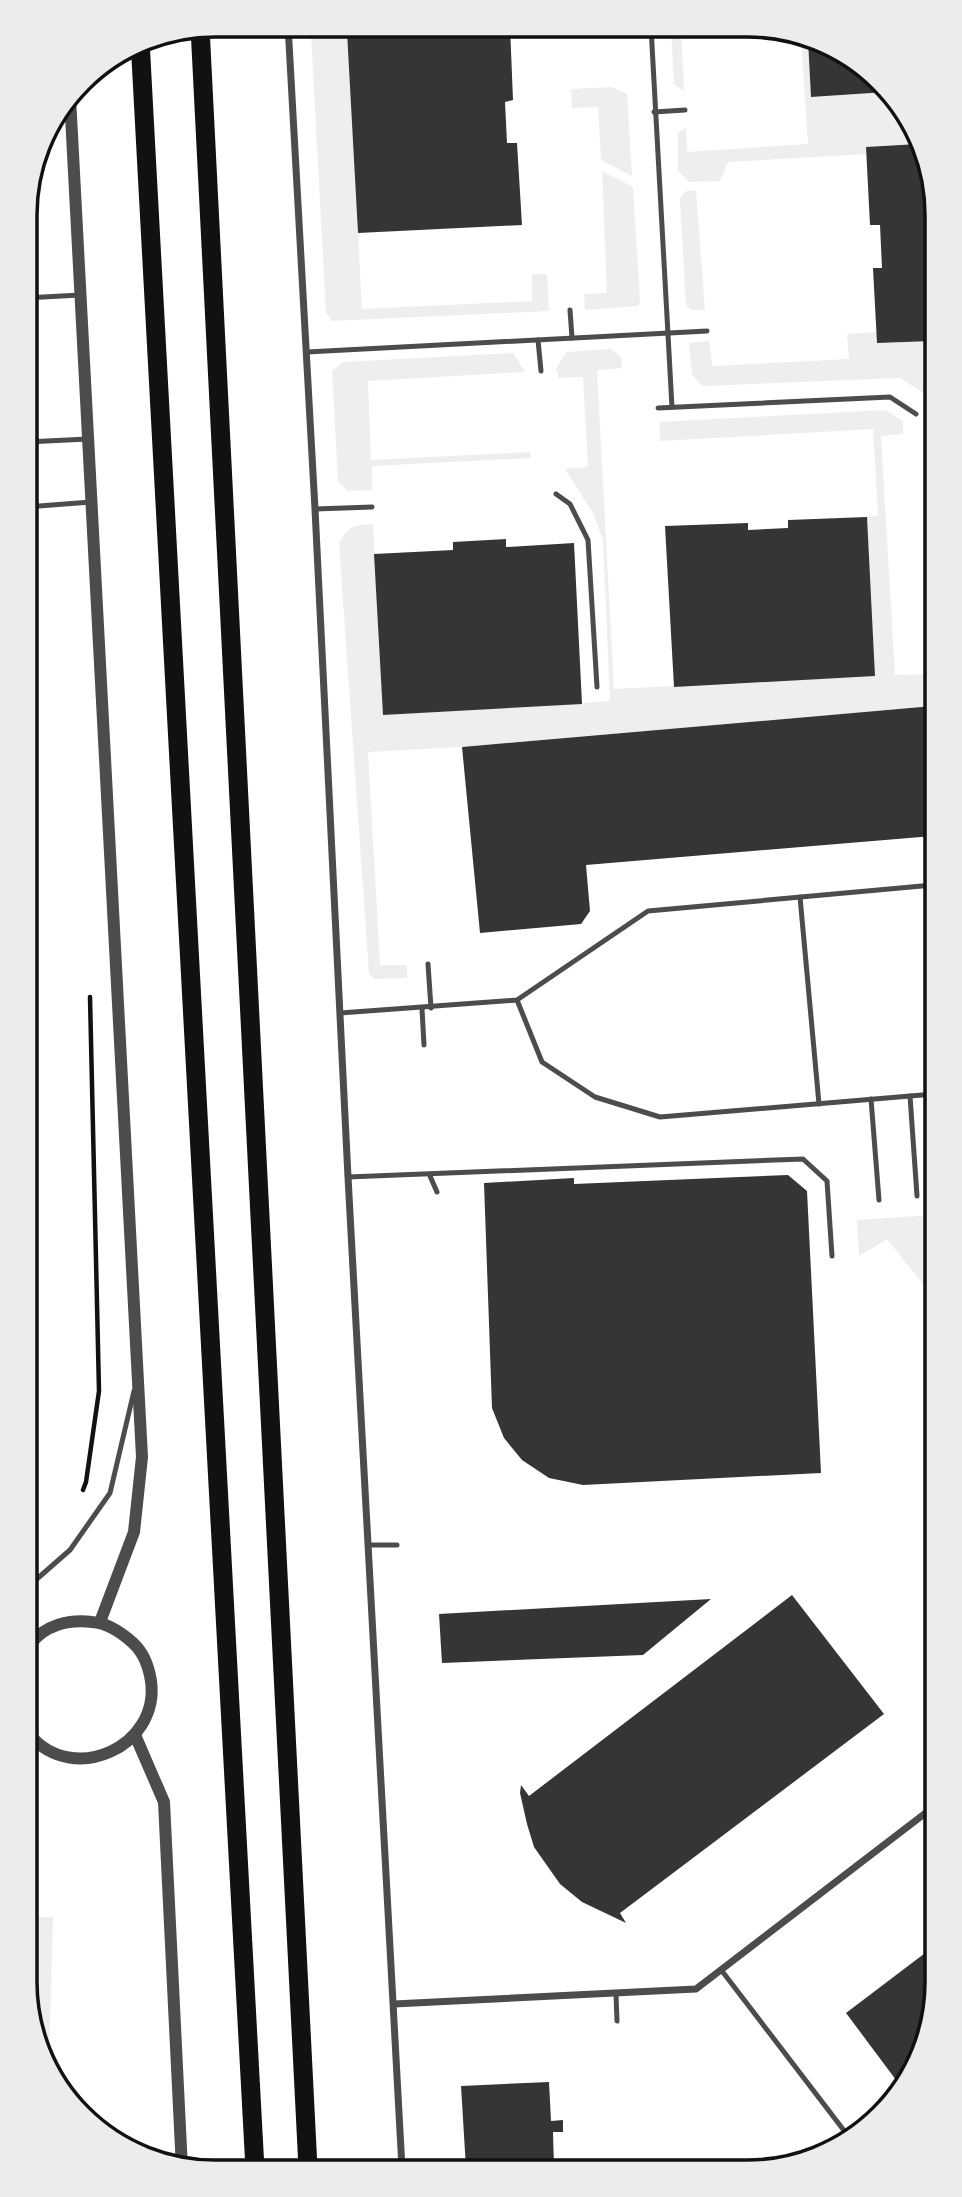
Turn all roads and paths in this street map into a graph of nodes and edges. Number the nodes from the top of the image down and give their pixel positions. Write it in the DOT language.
graph roads {
  1 [pos="289,37"];
  2 [pos="651,37"];
  3 [pos="201,38"];
  4 [pos="140,53"];
  5 [pos="685,110"];
  6 [pos="70,111"];
  7 [pos="654,112"];
  8 [pos="80,295"];
  9 [pos="37,297"];
  10 [pos="570,310"];
  11 [pos="707,331"];
  12 [pos="666,334"];
  13 [pos="572,338"];
  14 [pos="538,340"];
  15 [pos="307,352"];
  16 [pos="541,372"];
  17 [pos="671,407"];
  18 [pos="658,408"];
  19 [pos="916,414"];
  20 [pos="88,439"];
  21 [pos="37,441"];
  22 [pos="556,495"];
  23 [pos="91,502"];
  24 [pos="37,507"];
  25 [pos="372,507"];
  26 [pos="316,509"];
  27 [pos="597,687"];
  28 [pos="925,886"];
  29 [pos="800,897"];
  30 [pos="428,964"];
  31 [pos="90,993"];
  32 [pos="517,1000"];
  33 [pos="431,1008"];
  34 [pos="422,1009"];
  35 [pos="340,1013"];
  36 [pos="424,1045"];
  37 [pos="925,1095"];
  38 [pos="910,1096"];
  39 [pos="871,1099"];
  40 [pos="820,1104"];
  41 [pos="430,1176"];
  42 [pos="348,1177"];
  43 [pos="437,1192"];
  44 [pos="917,1196"];
  45 [pos="879,1199"];
  46 [pos="832,1256"];
  47 [pos="138,1375"];
  48 [pos="81,1494"];
  49 [pos="368,1545"];
  50 [pos="397,1545"];
  51 [pos="37,1580"];
  52 [pos="100,1622"];
  53 [pos="37,1636"];
  54 [pos="135,1735"];
  55 [pos="37,1745"];
  56 [pos="925,1814"];
  57 [pos="722,1971"];
  58 [pos="616,1994"];
  59 [pos="394,2004"];
  60 [pos="617,2021"];
  61 [pos="843,2132"];
  62 [pos="181,2157"];
  63 [pos="254,2160"];
  64 [pos="308,2160"];
  65 [pos="402,2160"];
  1 -- 15 [label="street"];
  2 -- 7 [label="lane"];
  3 -- 64 [label="highway"];
  4 -- 63 [label="highway"];
  5 -- 7 [label="lane"];
  6 -- 8 [label="street"];
  7 -- 12 [label="lane"];
  8 -- 9 [label="lane"];
  8 -- 20 [label="street"];
  10 -- 13 [label="lane"];
  11 -- 12 [label="lane"];
  12 -- 13 [label="lane"];
  12 -- 17 [label="lane"];
  13 -- 14 [label="lane"];
  14 -- 15 [label="lane"];
  14 -- 16 [label="lane"];
  15 -- 26 [label="street"];
  17 -- 18 [label="lane"];
  17 -- 19 [label="lane"];
  20 -- 21 [label="lane"];
  20 -- 23 [label="street"];
  22 -- 27 [label="lane"];
  23 -- 24 [label="lane"];
  23 -- 47 [label="street"];
  25 -- 26 [label="lane"];
  26 -- 35 [label="street"];
  28 -- 29 [label="lane"];
  29 -- 32 [label="lane"];
  29 -- 40 [label="lane"];
  30 -- 33 [label="lane"];
  31 -- 48 [label="path"];
  32 -- 33 [label="lane"];
  32 -- 40 [label="lane"];
  33 -- 34 [label="lane"];
  34 -- 35 [label="lane"];
  34 -- 36 [label="lane"];
  35 -- 42 [label="street"];
  37 -- 38 [label="lane"];
  38 -- 39 [label="lane"];
  38 -- 44 [label="lane"];
  39 -- 40 [label="lane"];
  39 -- 45 [label="lane"];
  41 -- 42 [label="lane"];
  41 -- 43 [label="lane"];
  41 -- 46 [label="lane"];
  42 -- 49 [label="street"];
  47 -- 51 [label="lane"];
  47 -- 52 [label="street"];
  49 -- 50 [label="lane"];
  49 -- 59 [label="street"];
  52 -- 53 [label="street"];
  52 -- 54 [label="street"];
  54 -- 55 [label="street"];
  54 -- 62 [label="street"];
  56 -- 57 [label="street"];
  57 -- 58 [label="street"];
  57 -- 61 [label="lane"];
  58 -- 59 [label="street"];
  58 -- 60 [label="lane"];
  59 -- 65 [label="street"];
}
